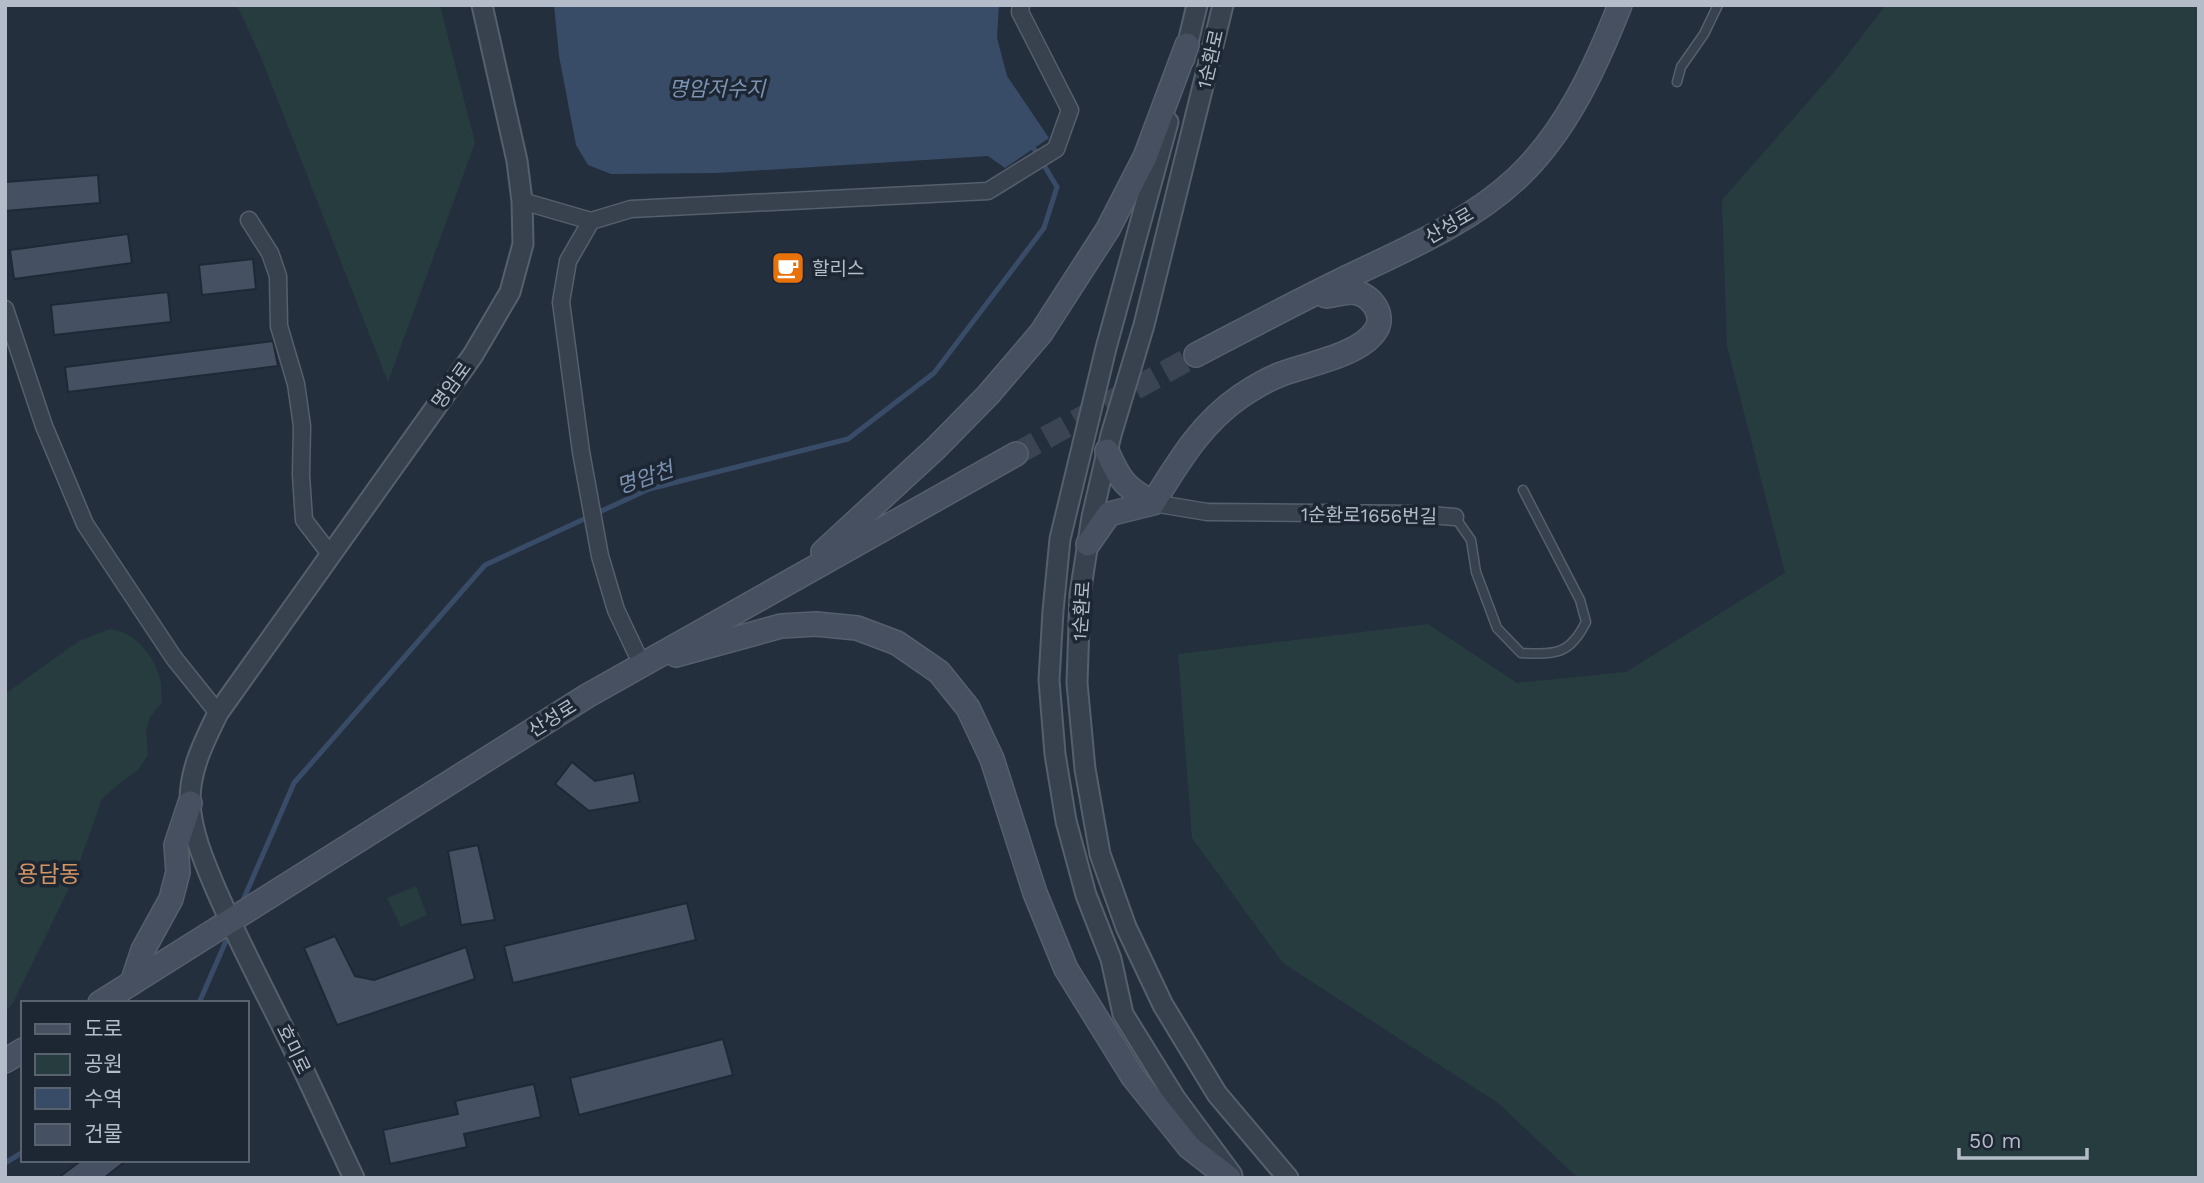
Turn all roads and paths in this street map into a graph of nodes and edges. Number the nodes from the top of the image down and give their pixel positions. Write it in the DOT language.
graph roads {
  1 [pos="482,5"];
  2 [pos="1021,5"];
  3 [pos="1197,5"];
  4 [pos="1223,5"];
  5 [pos="1620,5"];
  6 [pos="1718,5"];
  7 [pos="1187,45"];
  8 [pos="1676,82"];
  9 [pos="522,201"];
  10 [pos="249,220"];
  11 [pos="591,221"];
  12 [pos="1302,300"];
  13 [pos="5,309"];
  14 [pos="1196,355"];
  15 [pos="1107,451"];
  16 [pos="1016,454"];
  17 [pos="1523,490"];
  18 [pos="1153,503"];
  19 [pos="1455,517"];
  20 [pos="1088,544"];
  21 [pos="330,554"];
  22 [pos="796,576"];
  23 [pos="642,665"];
  24 [pos="218,713"];
  25 [pos="190,803"];
  26 [pos="230,923"];
  27 [pos="132,983"];
  28 [pos="103,1001"];
  29 [pos="21,1051"];
  30 [pos="5,1061"];
  31 [pos="354,1178"];
  32 [pos="1229,1178"];
  33 [pos="1234,1178"];
  34 [pos="1288,1178"];
  1 -- 9 [label="street, 명암로"];
  2 -- 11 [label="street"];
  3 -- 7 [label="street, 1순환로"];
  4 -- 15 [label="street, 1순환로"];
  5 -- 12 [label="main road, 산성로"];
  6 -- 8 [label="lane"];
  7 -- 22 [label="main road"];
  7 -- 33 [label="street, 1순환로"];
  9 -- 11 [label="street"];
  9 -- 21 [label="street, 명암로"];
  10 -- 21 [label="street"];
  11 -- 23 [label="street"];
  12 -- 14 [label="main road, 산성로"];
  12 -- 18 [label="main road"];
  13 -- 24 [label="street"];
  15 -- 18 [label="main road"];
  15 -- 20 [label="street, 1순환로"];
  16 -- 22 [label="main road, 산성로"];
  17 -- 19 [label="lane, 1순환로1656번길"];
  18 -- 19 [label="street, 1순환로1656번길"];
  18 -- 20 [label="main road"];
  20 -- 34 [label="street, 1순환로"];
  21 -- 24 [label="street, 명암로"];
  22 -- 23 [label="main road, 산성로"];
  23 -- 26 [label="main road, 산성로"];
  23 -- 32 [label="main road"];
  24 -- 25 [label="street, 명암로"];
  25 -- 26 [label="street, 명암로"];
  25 -- 27 [label="main road"];
  26 -- 27 [label="main road, 산성로"];
  26 -- 31 [label="street, 호미로"];
  27 -- 28 [label="main road, 산성로"];
  29 -- 30 [label="main road"];
}
